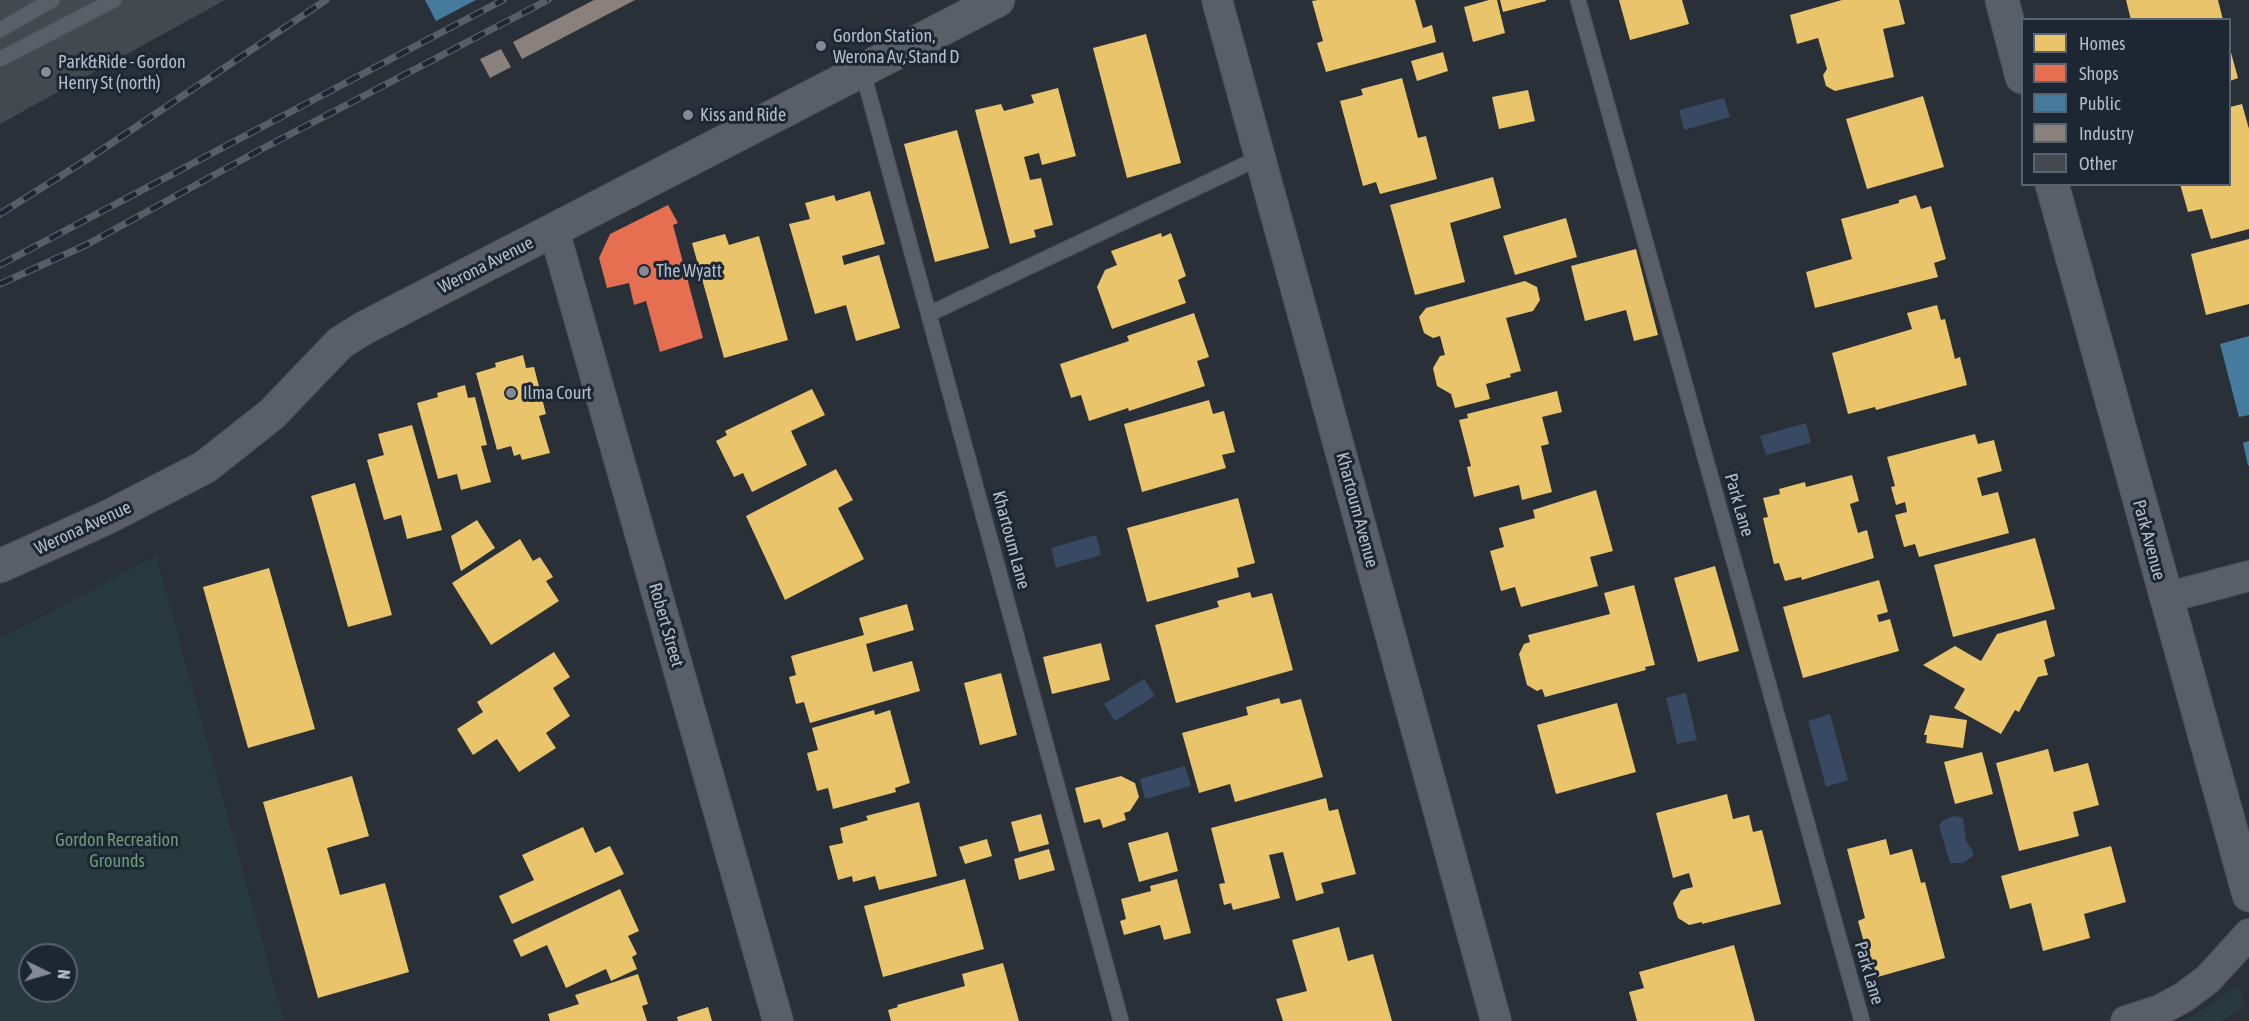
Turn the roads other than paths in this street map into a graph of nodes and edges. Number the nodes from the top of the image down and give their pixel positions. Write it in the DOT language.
graph roads {
  1 [pos="52,0"];
  2 [pos="114,0"];
  3 [pos="998,0"];
  4 [pos="1217,0"];
  5 [pos="1578,0"];
  6 [pos="2002,0"];
  7 [pos="0,30"];
  8 [pos="0,59"];
  9 [pos="862,69"];
  10 [pos="2021,73"];
  11 [pos="1261,157"];
  12 [pos="2053,186"];
  13 [pos="554,230"];
  14 [pos="929,314"];
  15 [pos="0,566"];
  16 [pos="2249,576"];
  17 [pos="2164,598"];
  18 [pos="2249,895"];
  19 [pos="2249,934"];
  20 [pos="778,1021"];
  21 [pos="1121,1021"];
  22 [pos="1496,1021"];
  23 [pos="1862,1021"];
  24 [pos="2126,1021"];
  1 -- 7 [label="lane"];
  2 -- 8 [label="lane"];
  3 -- 9 [label="street, Werona Avenue"];
  4 -- 11 [label="street, Khartoum Avenue"];
  5 -- 23 [label="lane, Park Lane"];
  6 -- 10 [label="street"];
  9 -- 13 [label="street, Werona Avenue"];
  9 -- 14 [label="lane, Khartoum Lane"];
  11 -- 14 [label="lane"];
  11 -- 22 [label="street, Khartoum Avenue"];
  12 -- 17 [label="street, Park Avenue"];
  13 -- 15 [label="street, Werona Avenue"];
  13 -- 20 [label="street, Robert Street"];
  14 -- 21 [label="lane, Khartoum Lane"];
  16 -- 17 [label="street"];
  17 -- 18 [label="street, Park Avenue"];
  19 -- 24 [label="street"];
}
